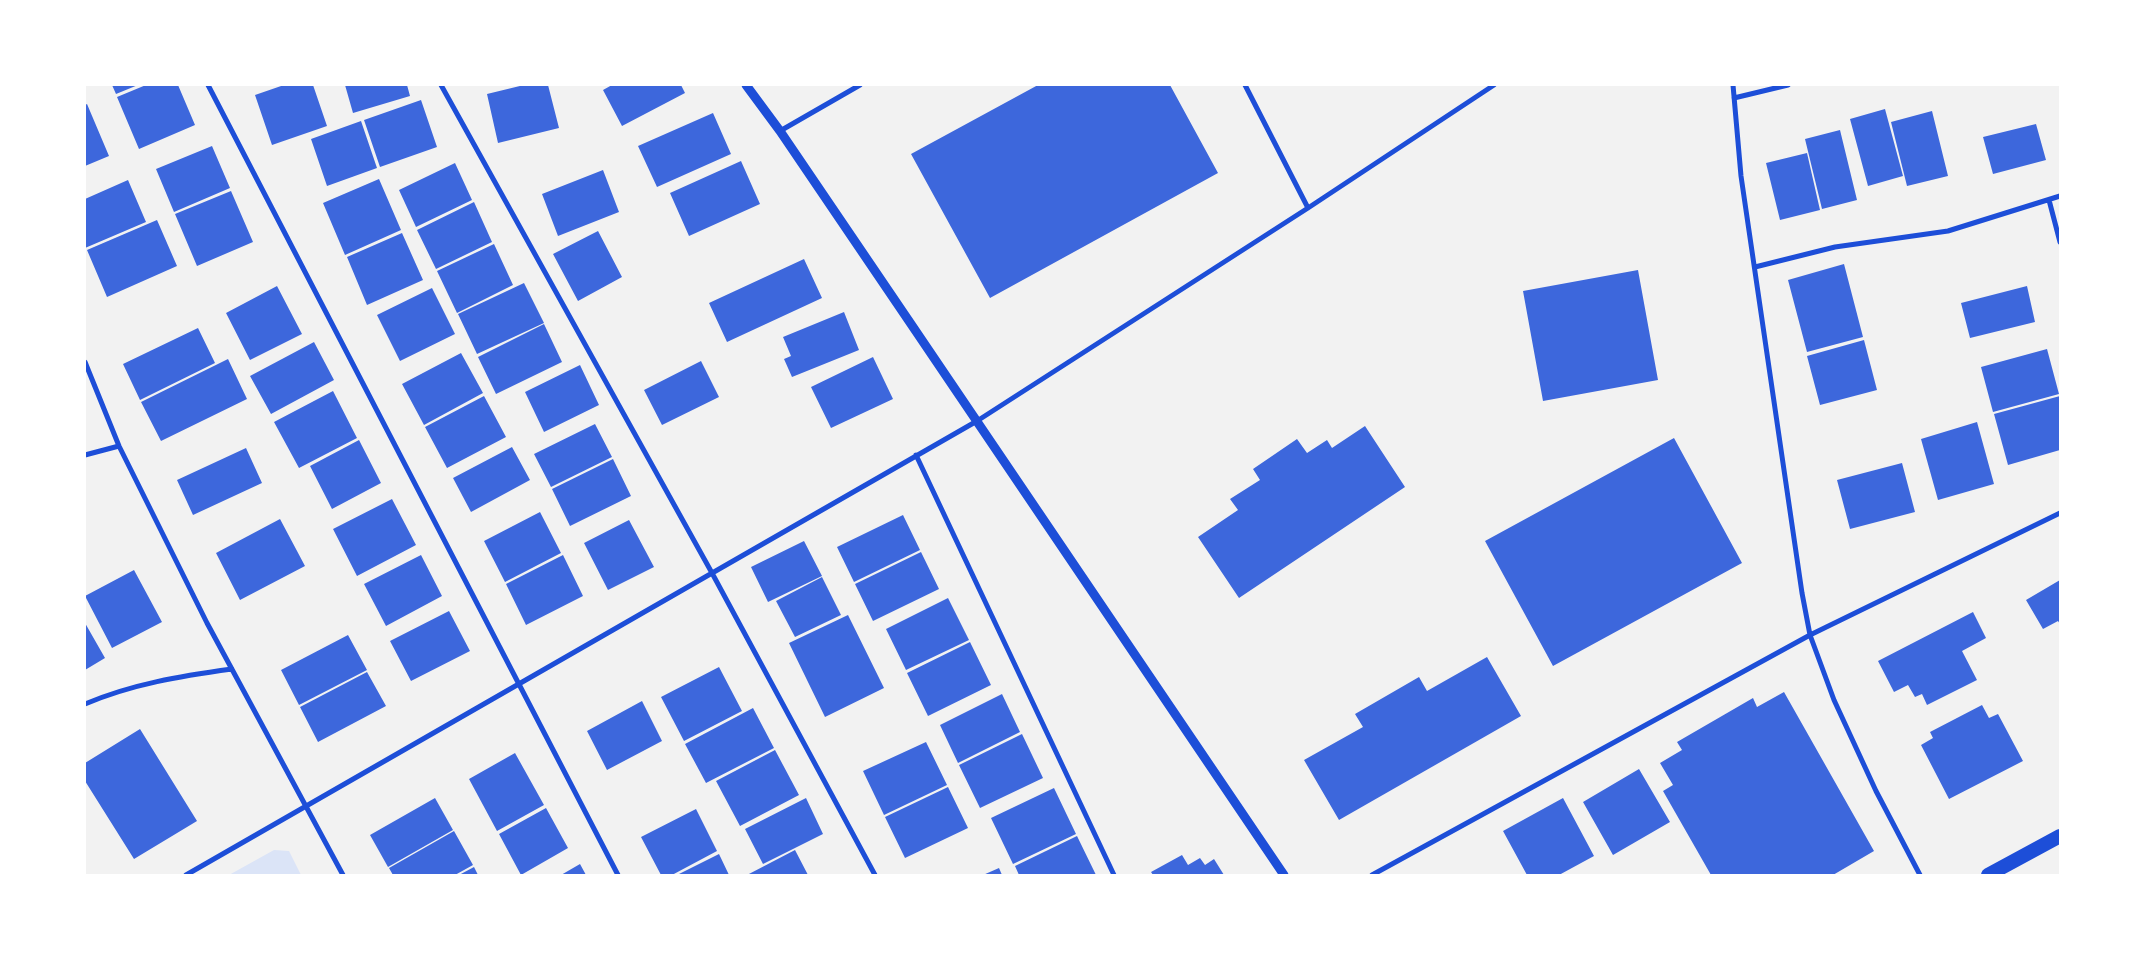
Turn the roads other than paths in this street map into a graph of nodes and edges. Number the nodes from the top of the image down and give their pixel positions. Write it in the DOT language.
graph roads {
  1 [pos="208,85"];
  2 [pos="442,85"];
  3 [pos="746,85"];
  4 [pos="860,85"];
  5 [pos="1245,85"];
  6 [pos="1494,85"];
  7 [pos="1733,85"];
  8 [pos="1788,85"];
  9 [pos="1734,98"];
  10 [pos="780,132"];
  11 [pos="2060,196"];
  12 [pos="2049,200"];
  13 [pos="1308,208"];
  14 [pos="2060,242"];
  15 [pos="1755,267"];
  16 [pos="85,362"];
  17 [pos="977,421"];
  18 [pos="119,446"];
  19 [pos="85,455"];
  20 [pos="916,455"];
  21 [pos="2060,513"];
  22 [pos="712,573"];
  23 [pos="1810,635"];
  24 [pos="232,669"];
  25 [pos="519,684"];
  26 [pos="85,704"];
  27 [pos="306,806"];
  28 [pos="2060,836"];
  29 [pos="186,875"];
  30 [pos="343,875"];
  31 [pos="618,875"];
  32 [pos="875,875"];
  33 [pos="1114,875"];
  34 [pos="1284,875"];
  35 [pos="1372,875"];
  36 [pos="1920,875"];
  37 [pos="1988,875"];
  1 -- 25 [label="street"];
  2 -- 22 [label="street"];
  3 -- 10 [label="street"];
  4 -- 10 [label="street"];
  5 -- 13 [label="street"];
  6 -- 13 [label="street"];
  7 -- 9 [label="street"];
  8 -- 9 [label="street"];
  9 -- 15 [label="street"];
  10 -- 17 [label="street"];
  11 -- 12 [label="street"];
  12 -- 14 [label="street"];
  12 -- 15 [label="street"];
  13 -- 17 [label="street"];
  15 -- 23 [label="street"];
  16 -- 18 [label="street"];
  17 -- 20 [label="street"];
  17 -- 34 [label="street"];
  18 -- 19 [label="street"];
  18 -- 24 [label="street"];
  20 -- 22 [label="street"];
  20 -- 33 [label="street"];
  21 -- 23 [label="street"];
  22 -- 25 [label="street"];
  22 -- 32 [label="street"];
  23 -- 35 [label="street"];
  23 -- 36 [label="street"];
  24 -- 26 [label="street"];
  24 -- 27 [label="street"];
  25 -- 27 [label="street"];
  25 -- 31 [label="street"];
  27 -- 29 [label="street"];
  27 -- 30 [label="street"];
  28 -- 37 [label="highway"];
}
